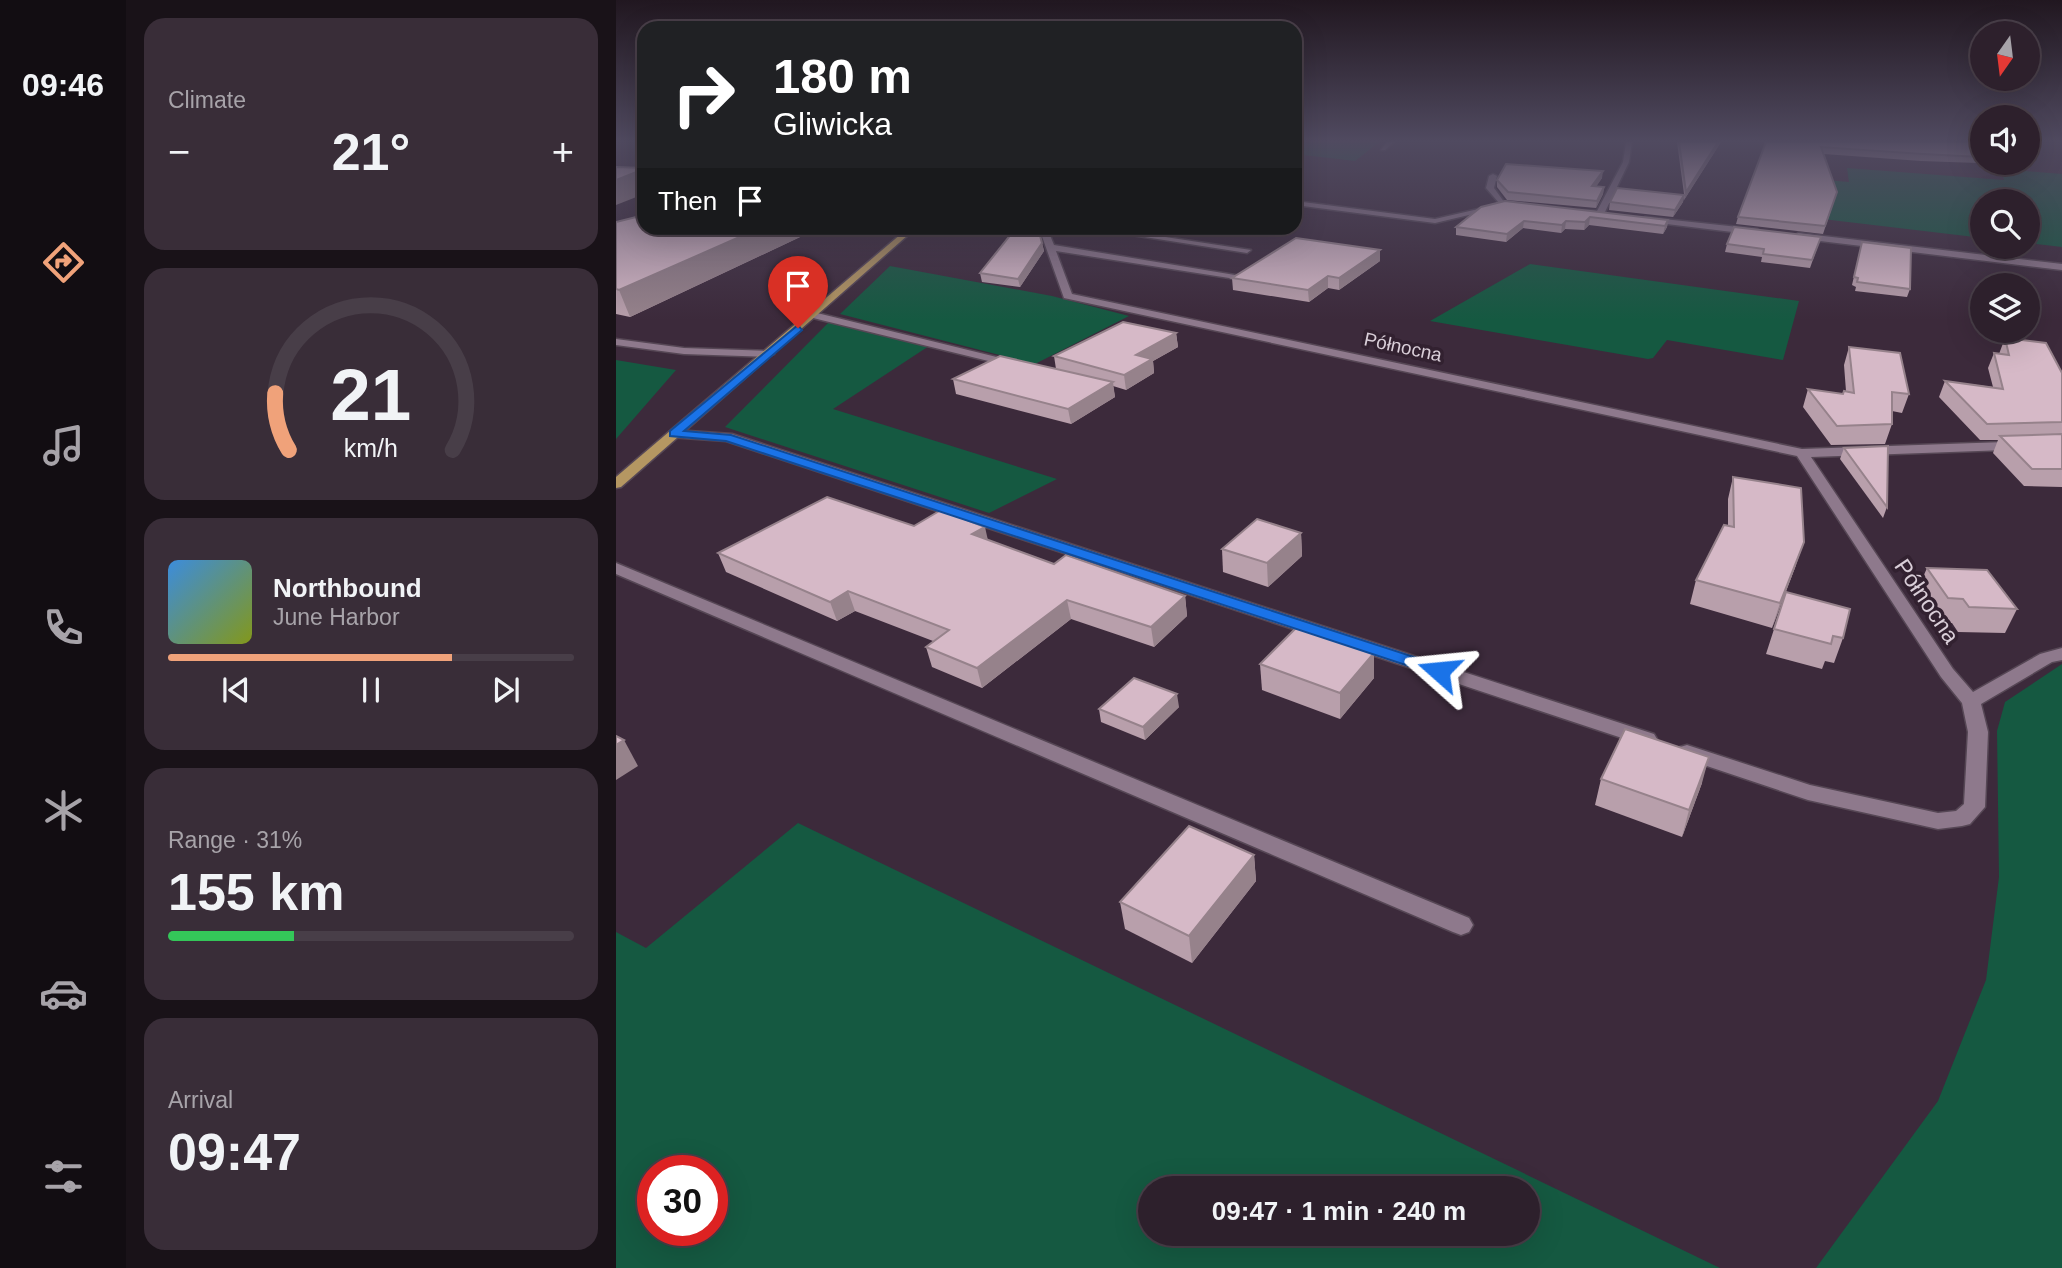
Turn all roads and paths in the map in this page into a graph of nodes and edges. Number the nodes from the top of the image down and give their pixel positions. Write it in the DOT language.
graph roads {
  1 [pos="1502,201"];
  2 [pos="1606,201"];
  3 [pos="1302,204"];
  4 [pos="1504,204"];
  5 [pos="1518,205"];
  6 [pos="1573,211"];
  7 [pos="1600,214"];
  8 [pos="1614,215"];
  9 [pos="1628,217"];
  10 [pos="1767,233"];
  11 [pos="1781,234"];
  12 [pos="904,235"];
  13 [pos="1045,235"];
  14 [pos="1141,235"];
  15 [pos="1050,247"];
  16 [pos="1247,250"];
  17 [pos="2062,267"];
  18 [pos="1242,277"];
  19 [pos="813,314"];
  20 [pos="616,342"];
  21 [pos="768,354"];
  22 [pos="1024,366"];
  23 [pos="674,433"];
  24 [pos="2062,443"];
  25 [pos="1801,453"];
  26 [pos="616,485"];
  27 [pos="616,568"];
  28 [pos="2062,654"];
  29 [pos="1971,702"];
  30 [pos="1461,925"];
  1 -- 4 [label="street"];
  2 -- 7 [label="street"];
  3 -- 4 [label="street"];
  4 -- 5 [label="street"];
  6 -- 7 [label="street"];
  7 -- 8 [label="street"];
  9 -- 10 [label="street"];
  11 -- 17 [label="street"];
  12 -- 19 [label="main road"];
  13 -- 15 [label="street, Północna"];
  14 -- 16 [label="street"];
  15 -- 18 [label="street"];
  15 -- 25 [label="street, Północna"];
  19 -- 21 [label="main road"];
  19 -- 22 [label="street"];
  20 -- 21 [label="street"];
  21 -- 23 [label="main road"];
  23 -- 26 [label="main road"];
  23 -- 29 [label="street"];
  24 -- 25 [label="street, Północna"];
  25 -- 29 [label="street, Północna"];
  27 -- 30 [label="street"];
  28 -- 29 [label="street"];
}
